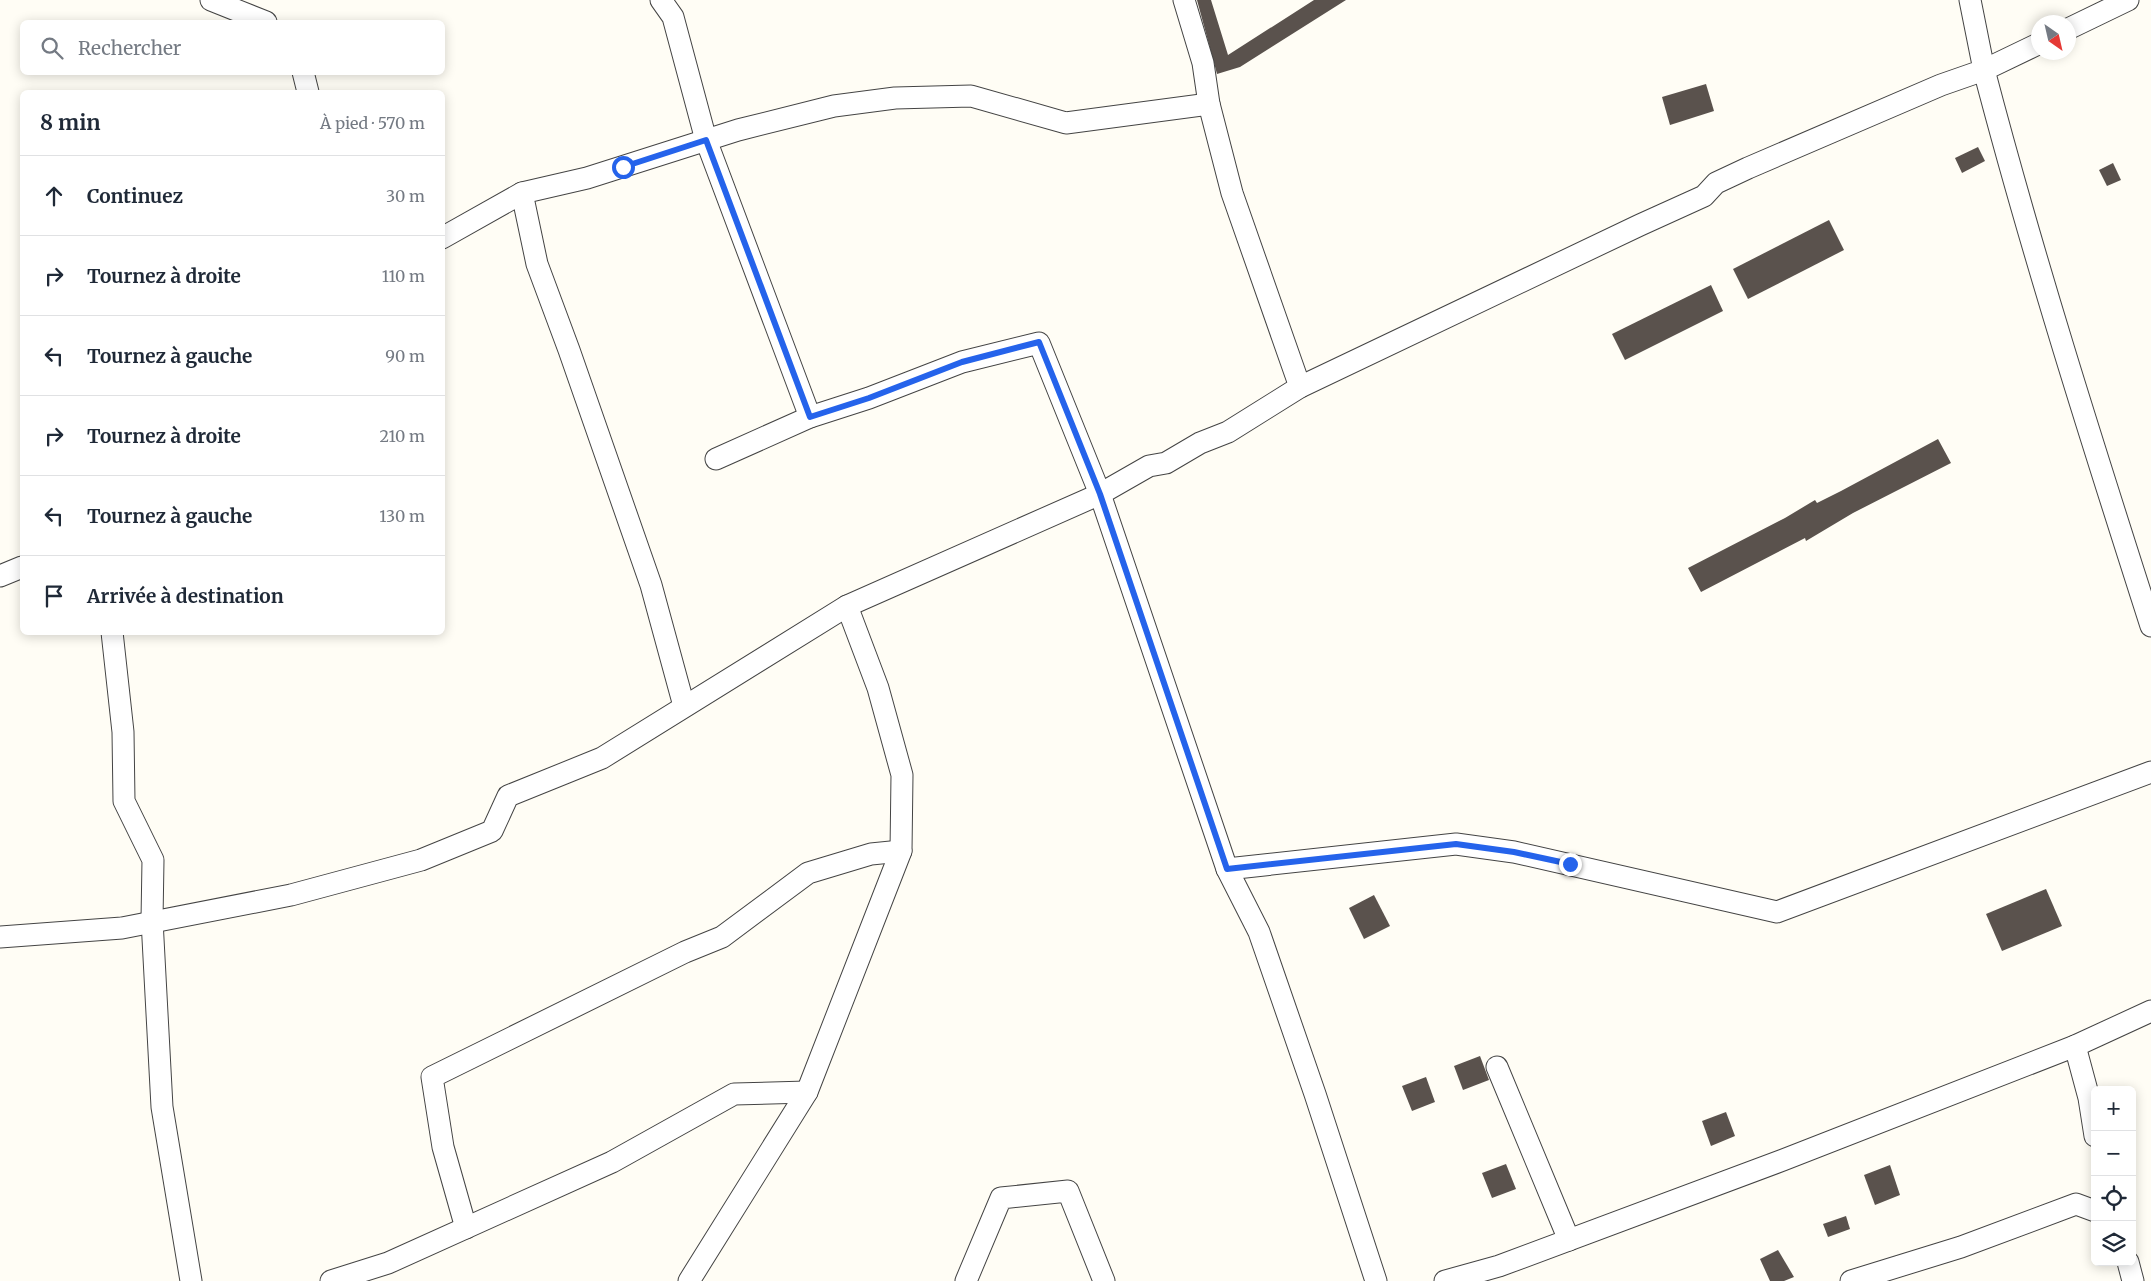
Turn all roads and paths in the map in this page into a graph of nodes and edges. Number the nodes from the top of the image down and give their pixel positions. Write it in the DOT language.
graph roads {
  1 [pos="211,0"];
  2 [pos="661,0"];
  3 [pos="1184,0"];
  4 [pos="1970,0"];
  5 [pos="2128,0"];
  6 [pos="261,20"];
  7 [pos="2076,25"];
  8 [pos="2031,47"];
  9 [pos="1984,70"];
  10 [pos="304,75"];
  11 [pos="308,90"];
  12 [pos="1210,104"];
  13 [pos="706,140"];
  14 [pos="522,193"];
  15 [pos="445,236"];
  16 [pos="1300,387"];
  17 [pos="810,417"];
  18 [pos="716,460"];
  19 [pos="1100,494"];
  20 [pos="20,567"];
  21 [pos="0,576"];
  22 [pos="847,606"];
  23 [pos="2151,626"];
  24 [pos="112,635"];
  25 [pos="684,706"];
  26 [pos="2151,772"];
  27 [pos="901,851"];
  28 [pos="1227,869"];
  29 [pos="152,920"];
  30 [pos="0,937"];
  31 [pos="2151,1011"];
  32 [pos="2075,1046"];
  33 [pos="1497,1067"];
  34 [pos="807,1092"];
  35 [pos="2094,1131"];
  36 [pos="2091,1210"];
  37 [pos="466,1228"];
  38 [pos="1568,1240"];
  39 [pos="2129,1266"];
  40 [pos="191,1281"];
  41 [pos="331,1281"];
  42 [pos="689,1281"];
  43 [pos="966,1281"];
  44 [pos="1104,1281"];
  45 [pos="1376,1281"];
  46 [pos="1445,1281"];
  47 [pos="1851,1281"];
  48 [pos="2134,1281"];
  1 -- 6 [label="street"];
  2 -- 13 [label="street"];
  3 -- 12 [label="street"];
  4 -- 9 [label="street"];
  5 -- 7 [label="street"];
  8 -- 9 [label="street"];
  9 -- 16 [label="street"];
  9 -- 23 [label="street"];
  10 -- 11 [label="street"];
  12 -- 13 [label="street"];
  12 -- 16 [label="street"];
  13 -- 14 [label="street"];
  13 -- 17 [label="street"];
  14 -- 15 [label="street"];
  14 -- 25 [label="street"];
  16 -- 19 [label="street"];
  17 -- 18 [label="street"];
  17 -- 19 [label="street"];
  19 -- 22 [label="street"];
  19 -- 28 [label="street"];
  20 -- 21 [label="street"];
  22 -- 25 [label="street"];
  22 -- 27 [label="street"];
  24 -- 29 [label="street"];
  25 -- 29 [label="street"];
  26 -- 28 [label="street"];
  27 -- 34 [label="street"];
  27 -- 37 [label="street"];
  28 -- 45 [label="street"];
  29 -- 30 [label="street"];
  29 -- 40 [label="street"];
  31 -- 32 [label="street"];
  32 -- 35 [label="street"];
  32 -- 38 [label="street"];
  33 -- 38 [label="street"];
  34 -- 37 [label="street"];
  34 -- 42 [label="street"];
  36 -- 47 [label="street"];
  37 -- 41 [label="street"];
  38 -- 46 [label="street"];
  39 -- 48 [label="street"];
  43 -- 44 [label="street"];
}
